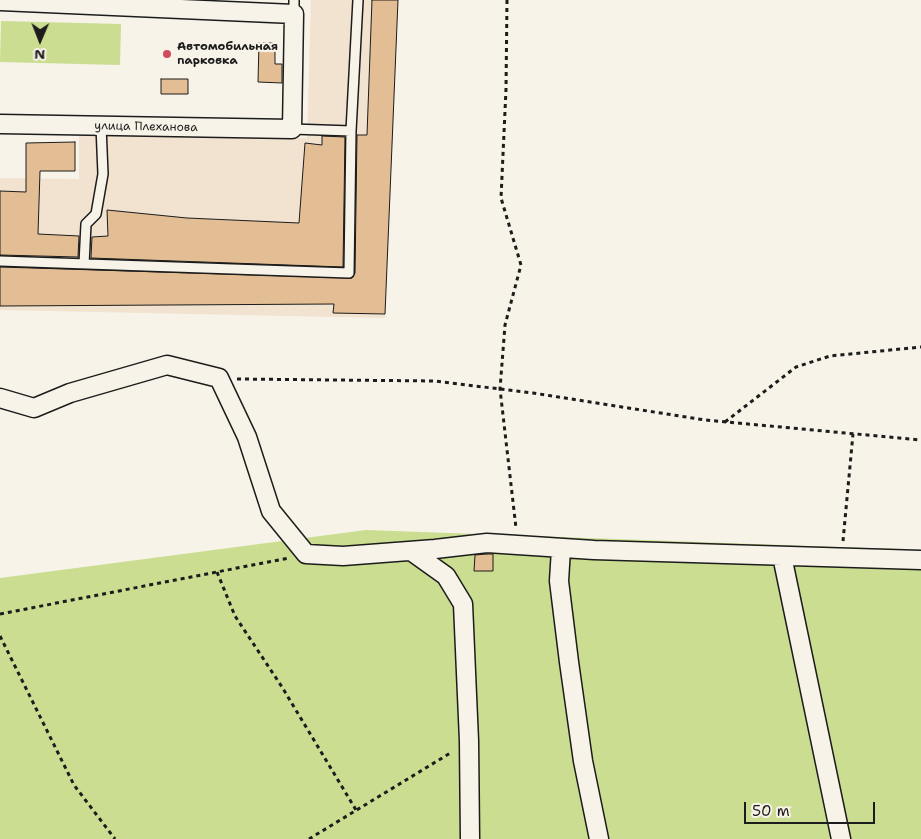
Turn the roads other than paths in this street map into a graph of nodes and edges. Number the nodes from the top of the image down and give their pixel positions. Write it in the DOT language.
graph roads {
  1 [pos="358,0"];
  2 [pos="0,1"];
  3 [pos="294,7"];
  4 [pos="0,124"];
  5 [pos="101,126"];
  6 [pos="292,129"];
  7 [pos="351,131"];
  8 [pos="0,262"];
  9 [pos="84,264"];
  10 [pos="0,398"];
  11 [pos="561,549"];
  12 [pos="411,551"];
  13 [pos="782,556"];
  14 [pos="921,560"];
  15 [pos="470,839"];
  16 [pos="599,839"];
  17 [pos="841,839"];
  1 -- 7 [label="lane"];
  2 -- 3 [label="street"];
  3 -- 6 [label="street"];
  4 -- 5 [label="street, улица Плеханова"];
  5 -- 6 [label="street, улица Плеханова"];
  5 -- 9 [label="lane"];
  6 -- 7 [label="lane"];
  7 -- 9 [label="lane"];
  8 -- 9 [label="lane"];
  10 -- 12 [label="street"];
  11 -- 12 [label="street"];
  11 -- 13 [label="street"];
  11 -- 16 [label="street"];
  12 -- 15 [label="street"];
  13 -- 14 [label="street"];
  13 -- 17 [label="street"];
}
